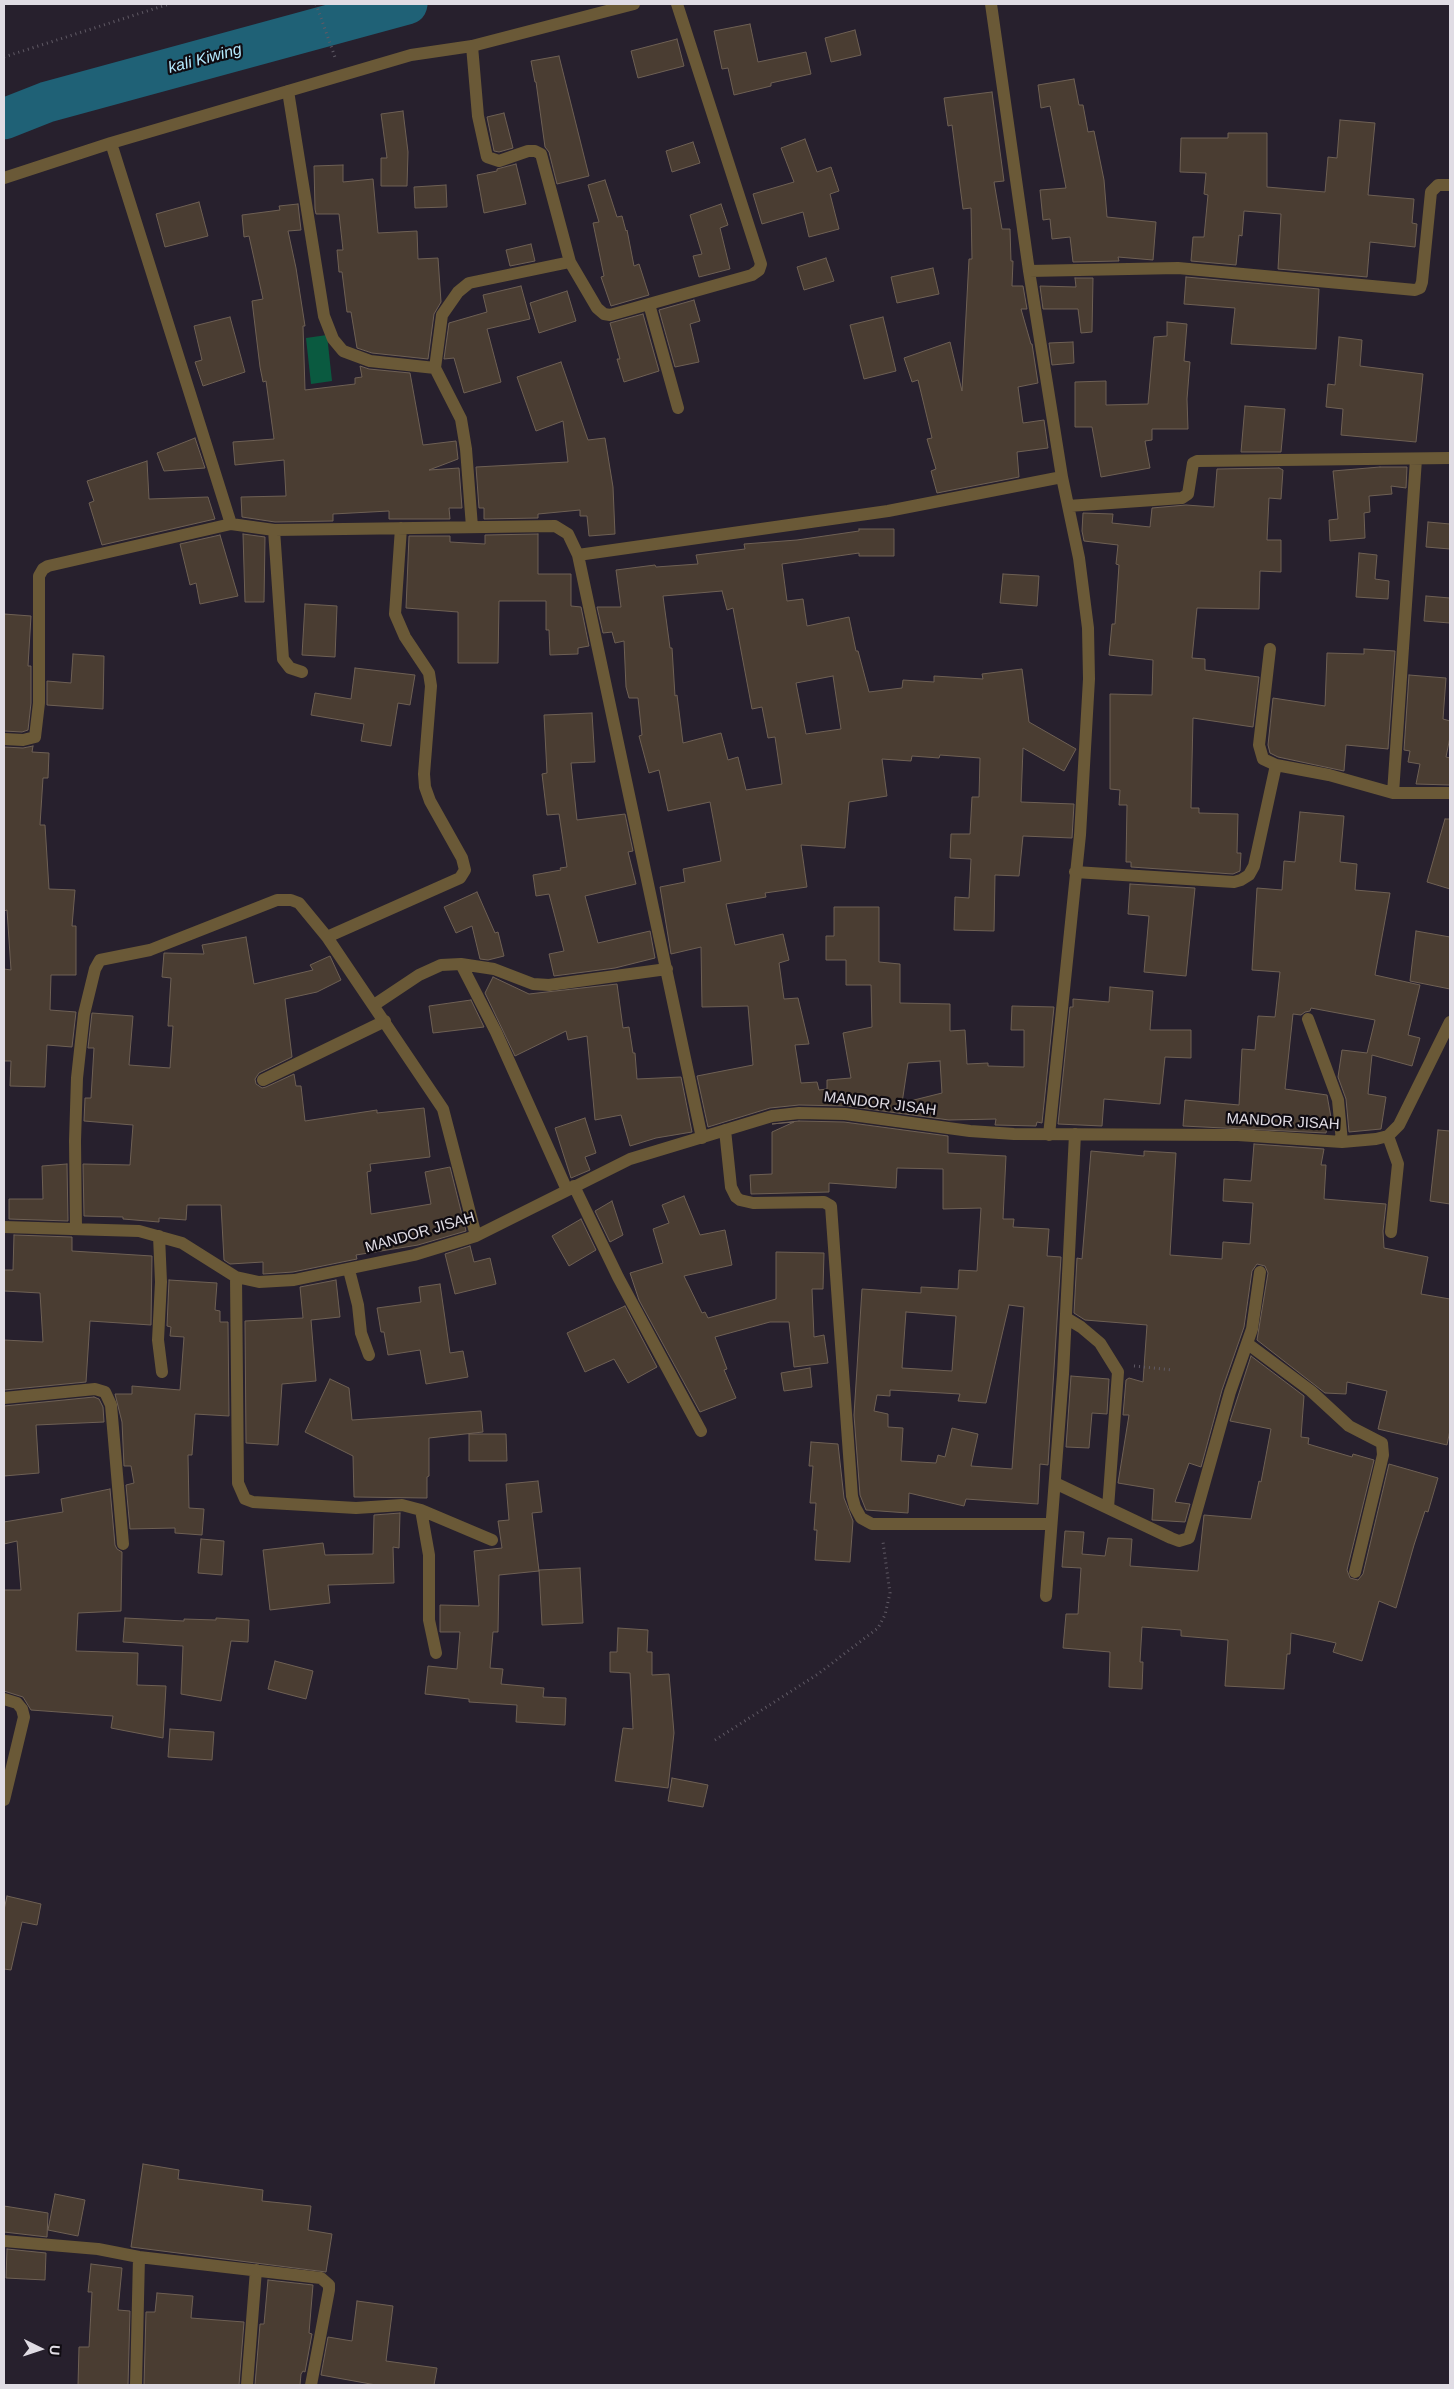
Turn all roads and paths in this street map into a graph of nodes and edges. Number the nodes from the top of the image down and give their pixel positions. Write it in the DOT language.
graph roads {
  1 [pos="169,4"];
  2 [pos="316,4"];
  3 [pos="634,4"];
  4 [pos="677,4"];
  5 [pos="991,4"];
  6 [pos="472,46"];
  7 [pos="334,53"];
  8 [pos="4,57"];
  9 [pos="288,91"];
  10 [pos="111,143"];
  11 [pos="4,178"];
  12 [pos="1450,185"];
  13 [pos="570,262"];
  14 [pos="1029,271"];
  15 [pos="649,304"];
  16 [pos="435,368"];
  17 [pos="678,408"];
  18 [pos="1450,458"];
  19 [pos="1416,459"];
  20 [pos="1062,478"];
  21 [pos="1068,506"];
  22 [pos="231,524"];
  23 [pos="472,526"];
  24 [pos="401,528"];
  25 [pos="274,530"];
  26 [pos="578,555"];
  27 [pos="1270,649"];
  28 [pos="302,672"];
  29 [pos="4,739"];
  30 [pos="1276,765"];
  31 [pos="1393,793"];
  32 [pos="1450,794"];
  33 [pos="1075,872"];
  34 [pos="327,936"];
  35 [pos="461,964"];
  36 [pos="667,969"];
  37 [pos="374,1005"];
  38 [pos="1308,1019"];
  39 [pos="385,1021"];
  40 [pos="1450,1022"];
  41 [pos="264,1080"];
  42 [pos="725,1130"];
  43 [pos="1074,1134"];
  44 [pos="1049,1135"];
  45 [pos="1388,1136"];
  46 [pos="702,1138"];
  47 [pos="1342,1142"];
  48 [pos="571,1188"];
  49 [pos="4,1227"];
  50 [pos="76,1228"];
  51 [pos="1391,1232"];
  52 [pos="158,1236"];
  53 [pos="476,1236"];
  54 [pos="349,1270"];
  55 [pos="1260,1272"];
  56 [pos="236,1277"];
  57 [pos="1066,1318"];
  58 [pos="1248,1344"];
  59 [pos="369,1355"];
  60 [pos="1173,1370"];
  61 [pos="162,1372"];
  62 [pos="1118,1372"];
  63 [pos="4,1398"];
  64 [pos="701,1431"];
  65 [pos="1055,1483"];
  66 [pos="1108,1508"];
  67 [pos="421,1510"];
  68 [pos="881,1524"];
  69 [pos="1052,1524"];
  70 [pos="492,1540"];
  71 [pos="123,1544"];
  72 [pos="1354,1572"];
  73 [pos="1046,1596"];
  74 [pos="436,1653"];
  75 [pos="4,1699"];
  76 [pos="715,1740"];
  77 [pos="4,1800"];
  78 [pos="4,2241"];
  79 [pos="139,2257"];
  80 [pos="256,2270"];
  81 [pos="136,2385"];
  82 [pos="247,2385"];
  83 [pos="311,2385"];
  1 -- 8 [label="path"];
  2 -- 7 [label="path"];
  3 -- 6 [label="street"];
  4 -- 15 [label="street"];
  5 -- 14 [label="street"];
  6 -- 9 [label="street"];
  6 -- 13 [label="street"];
  9 -- 10 [label="street"];
  9 -- 16 [label="street"];
  10 -- 11 [label="street"];
  10 -- 22 [label="street"];
  12 -- 14 [label="street"];
  13 -- 15 [label="street"];
  13 -- 16 [label="street"];
  14 -- 20 [label="street"];
  15 -- 17 [label="street"];
  16 -- 23 [label="street"];
  18 -- 19 [label="street"];
  19 -- 21 [label="street"];
  19 -- 31 [label="street"];
  20 -- 21 [label="street"];
  20 -- 26 [label="street"];
  21 -- 33 [label="street"];
  22 -- 25 [label="street"];
  22 -- 29 [label="street"];
  23 -- 24 [label="street"];
  23 -- 26 [label="street"];
  24 -- 25 [label="street"];
  24 -- 34 [label="street"];
  25 -- 28 [label="street"];
  26 -- 36 [label="street"];
  27 -- 30 [label="street"];
  30 -- 31 [label="street"];
  30 -- 33 [label="street"];
  31 -- 32 [label="street"];
  33 -- 44 [label="street"];
  34 -- 37 [label="street"];
  34 -- 50 [label="street"];
  35 -- 36 [label="street"];
  35 -- 37 [label="street"];
  35 -- 48 [label="street"];
  36 -- 46 [label="street"];
  37 -- 39 [label="street"];
  38 -- 47 [label="street"];
  39 -- 41 [label="street"];
  39 -- 53 [label="street"];
  40 -- 45 [label="street"];
  42 -- 44 [label="street, MANDOR JISAH"];
  42 -- 46 [label="street, MANDOR JISAH"];
  42 -- 68 [label="street"];
  43 -- 44 [label="street, MANDOR JISAH"];
  43 -- 47 [label="street, MANDOR JISAH"];
  43 -- 57 [label="street"];
  45 -- 47 [label="street, MANDOR JISAH"];
  45 -- 51 [label="street"];
  46 -- 48 [label="street, MANDOR JISAH"];
  48 -- 53 [label="street, MANDOR JISAH"];
  48 -- 64 [label="street"];
  49 -- 50 [label="street, MANDOR JISAH"];
  50 -- 52 [label="street, MANDOR JISAH"];
  52 -- 56 [label="street, MANDOR JISAH"];
  52 -- 61 [label="street"];
  53 -- 54 [label="street, MANDOR JISAH"];
  54 -- 56 [label="street, MANDOR JISAH"];
  54 -- 59 [label="street"];
  55 -- 58 [label="street"];
  56 -- 67 [label="street"];
  57 -- 62 [label="street"];
  57 -- 65 [label="street"];
  58 -- 66 [label="street"];
  58 -- 72 [label="street"];
  60 -- 62 [label="path"];
  62 -- 66 [label="street"];
  63 -- 71 [label="street"];
  65 -- 66 [label="street"];
  65 -- 69 [label="street"];
  67 -- 70 [label="street"];
  67 -- 74 [label="street"];
  68 -- 69 [label="street"];
  68 -- 76 [label="path"];
  69 -- 73 [label="street"];
  75 -- 77 [label="street"];
  78 -- 79 [label="street"];
  79 -- 80 [label="street"];
  79 -- 81 [label="street"];
  80 -- 82 [label="street"];
  80 -- 83 [label="street"];
}
